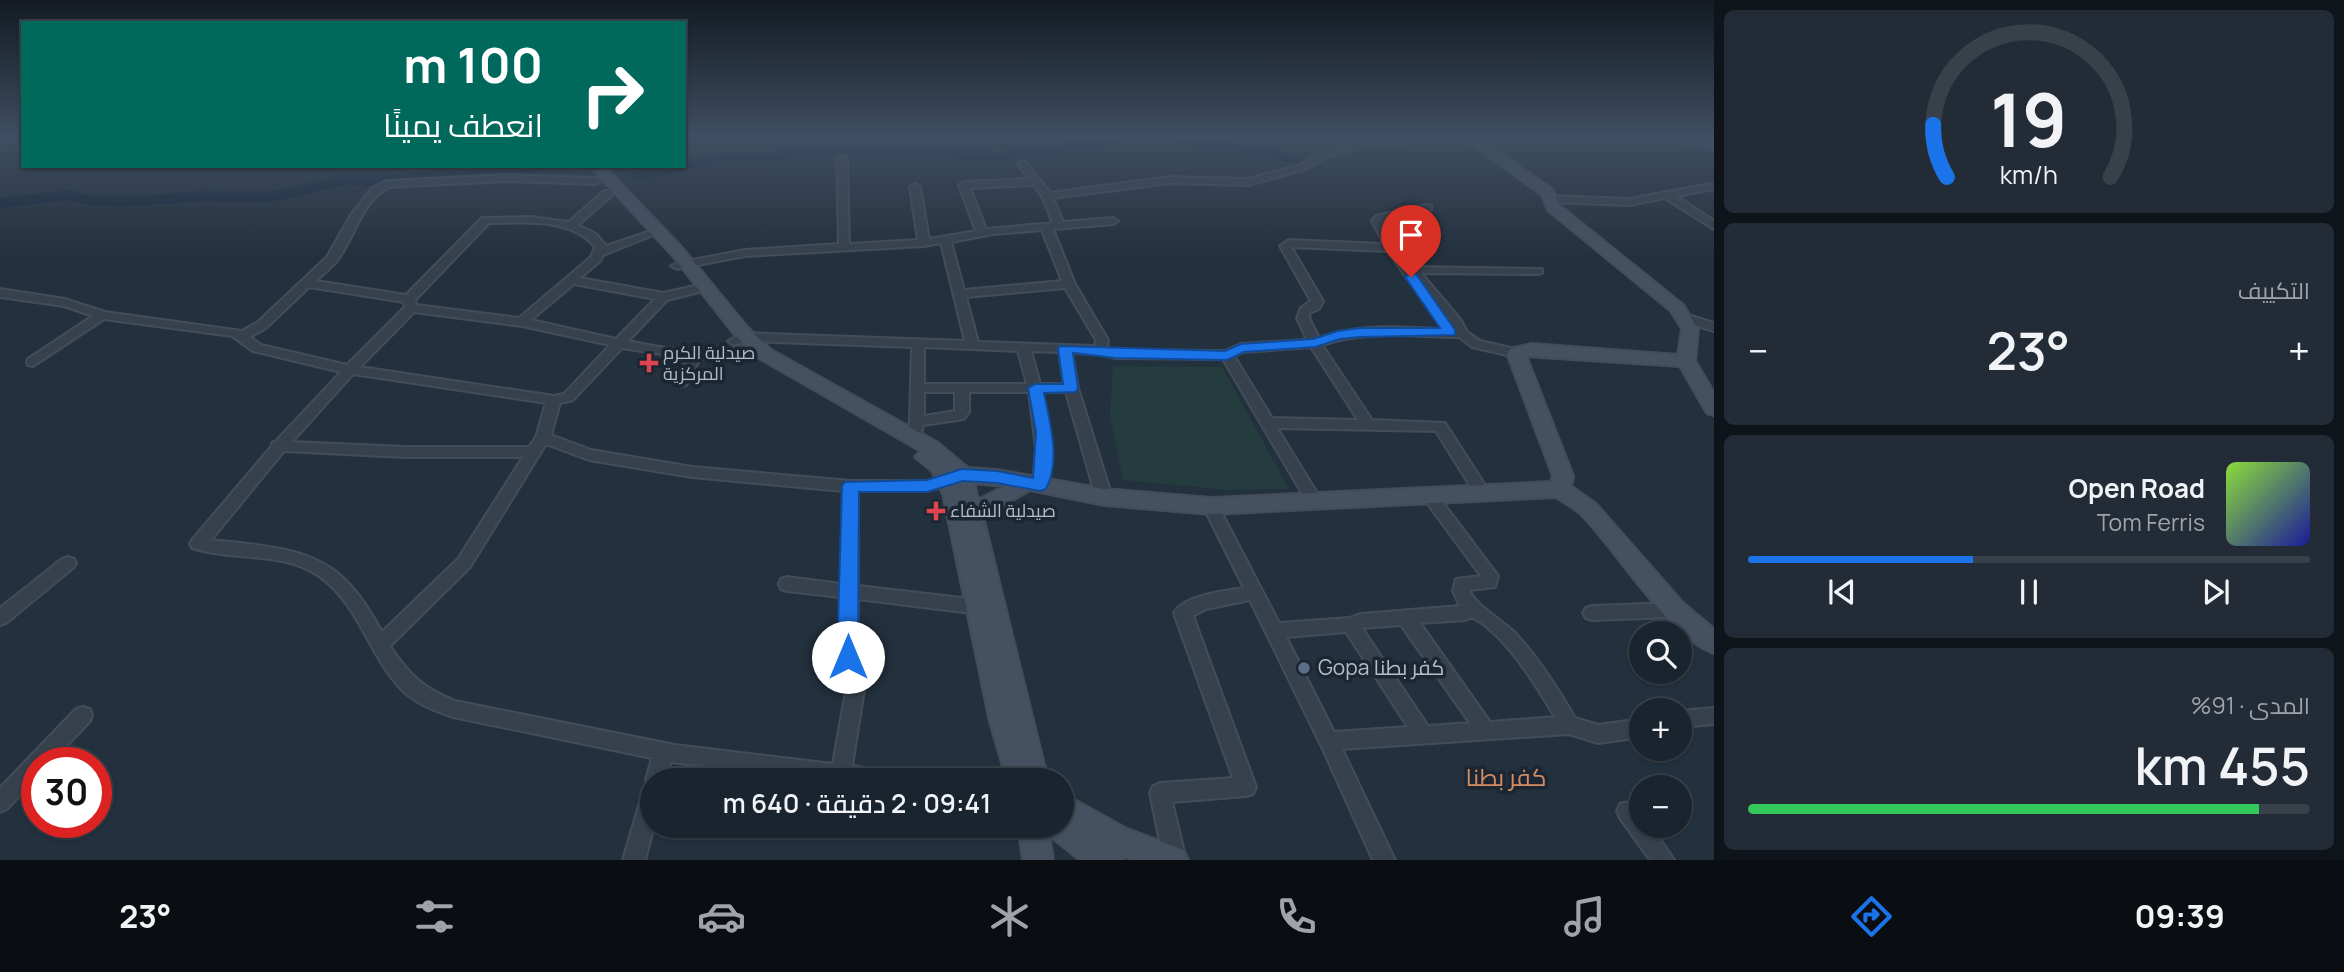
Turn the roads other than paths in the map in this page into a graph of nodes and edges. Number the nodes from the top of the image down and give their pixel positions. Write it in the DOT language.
graph roads {
  1 [pos="584,177"];
  2 [pos="596,177"];
  3 [pos="842,177"];
  4 [pos="1033,177"];
  5 [pos="1266,177"];
  6 [pos="1526,177"];
  7 [pos="1037,183"];
  8 [pos="915,187"];
  9 [pos="1711,187"];
  10 [pos="1667,195"];
  11 [pos="1046,196"];
  12 [pos="1550,200"];
  13 [pos="1427,208"];
  14 [pos="1113,221"];
  15 [pos="1059,225"];
  16 [pos="570,226"];
  17 [pos="1046,226"];
  18 [pos="1714,226"];
  19 [pos="982,233"];
  20 [pos="648,235"];
  21 [pos="945,239"];
  22 [pos="924,243"];
  23 [pos="844,246"];
  24 [pos="1391,248"];
  25 [pos="601,251"];
  26 [pos="682,264"];
  27 [pos="1538,271"];
  28 [pos="572,280"];
  29 [pos="308,283"];
  30 [pos="1069,284"];
  31 [pos="695,290"];
  32 [pos="0,293"];
  33 [pos="959,294"];
  34 [pos="663,297"];
  35 [pos="410,303"];
  36 [pos="102,315"];
  37 [pos="1685,318"];
  38 [pos="521,322"];
  39 [pos="1714,327"];
  40 [pos="1456,333"];
  41 [pos="243,336"];
  42 [pos="918,342"];
  43 [pos="618,343"];
  44 [pos="740,343"];
  45 [pos="1315,343"];
  46 [pos="972,344"];
  47 [pos="1023,346"];
  48 [pos="1065,349"];
  49 [pos="1100,350"];
  50 [pos="1517,353"];
  51 [pos="696,355"];
  52 [pos="1227,355"];
  53 [pos="1686,361"];
  54 [pos="33,362"];
  55 [pos="347,369"];
  56 [pos="681,382"];
  57 [pos="916,388"];
  58 [pos="962,388"];
  59 [pos="1035,388"];
  60 [pos="1071,388"];
  61 [pos="554,400"];
  62 [pos="1714,409"];
  63 [pos="1267,423"];
  64 [pos="1368,425"];
  65 [pos="915,430"];
  66 [pos="543,437"];
  67 [pos="277,446"];
  68 [pos="533,452"];
  69 [pos="955,477"];
  70 [pos="1033,484"];
  71 [pos="851,486"];
  72 [pos="1560,489"];
  73 [pos="1482,493"];
  74 [pos="1430,496"];
  75 [pos="1104,497"];
  76 [pos="1314,501"];
  77 [pos="1211,506"];
  78 [pos="972,513"];
  79 [pos="68,563"];
  80 [pos="787,584"];
  81 [pos="848,591"];
  82 [pos="1254,592"];
  83 [pos="979,607"];
  84 [pos="1469,607"];
  85 [pos="1675,610"];
  86 [pos="1592,613"];
  87 [pos="0,618"];
  88 [pos="1406,618"];
  89 [pos="1352,625"];
  90 [pos="1274,631"];
  91 [pos="1714,643"];
  92 [pos="381,644"];
  93 [pos="83,715"];
  94 [pos="1714,716"];
  95 [pos="1692,718"];
  96 [pos="1569,725"];
  97 [pos="1629,730"];
  98 [pos="1486,731"];
  99 [pos="1424,736"];
  100 [pos="1329,741"];
  101 [pos="52,747"];
  102 [pos="664,752"];
  103 [pos="659,768"];
  104 [pos="793,768"];
  105 [pos="842,768"];
  106 [pos="1017,768"];
  107 [pos="1032,768"];
  108 [pos="21,780"];
  109 [pos="0,802"];
  110 [pos="1074,815"];
  111 [pos="640,838"];
  112 [pos="1034,838"];
  113 [pos="1074,838"];
  114 [pos="1647,838"];
  115 [pos="634,860"];
  116 [pos="1038,860"];
  117 [pos="1109,860"];
  118 [pos="1174,860"];
  119 [pos="1384,860"];
  120 [pos="1663,860"];
  1 -- 29 [label="street"];
  2 -- 16 [label="street"];
  2 -- 20 [label="main road"];
  2 -- 26 [label="main road"];
  3 -- 23 [label="street"];
  4 -- 7 [label="street"];
  5 -- 11 [label="street"];
  6 -- 12 [label="main road"];
  7 -- 11 [label="street"];
  7 -- 19 [label="street"];
  8 -- 22 [label="street"];
  9 -- 10 [label="street"];
  10 -- 12 [label="street"];
  10 -- 18 [label="street"];
  11 -- 15 [label="street"];
  12 -- 37 [label="main road"];
  13 -- 24 [label="street"];
  14 -- 15 [label="street"];
  15 -- 17 [label="street"];
  16 -- 25 [label="street"];
  16 -- 35 [label="street"];
  17 -- 19 [label="street"];
  17 -- 30 [label="street"];
  19 -- 21 [label="street"];
  20 -- 25 [label="street"];
  20 -- 26 [label="main road"];
  21 -- 22 [label="street"];
  21 -- 33 [label="street"];
  22 -- 23 [label="street"];
  23 -- 26 [label="street"];
  24 -- 40 [label="street"];
  24 -- 45 [label="street"];
  25 -- 28 [label="street"];
  26 -- 31 [label="main road"];
  26 -- 44 [label="main road"];
  27 -- 40 [label="street"];
  28 -- 34 [label="street"];
  28 -- 38 [label="street"];
  29 -- 35 [label="street"];
  29 -- 41 [label="street"];
  30 -- 33 [label="street"];
  30 -- 49 [label="street"];
  31 -- 34 [label="street"];
  31 -- 44 [label="main road"];
  32 -- 36 [label="street"];
  33 -- 46 [label="street"];
  34 -- 43 [label="street"];
  35 -- 38 [label="street"];
  35 -- 55 [label="street"];
  36 -- 41 [label="street"];
  36 -- 54 [label="street"];
  37 -- 39 [label="street"];
  37 -- 53 [label="main road"];
  38 -- 43 [label="street"];
  40 -- 45 [label="street"];
  40 -- 50 [label="street"];
  41 -- 55 [label="street"];
  42 -- 44 [label="street"];
  42 -- 46 [label="street"];
  42 -- 57 [label="street"];
  43 -- 51 [label="street"];
  43 -- 61 [label="street"];
  44 -- 51 [label="street"];
  44 -- 65 [label="main road"];
  44 -- 69 [label="main road"];
  45 -- 52 [label="street"];
  45 -- 64 [label="street"];
  46 -- 47 [label="street"];
  47 -- 48 [label="street"];
  47 -- 59 [label="street"];
  48 -- 49 [label="street"];
  48 -- 60 [label="street"];
  49 -- 52 [label="street"];
  50 -- 53 [label="main road"];
  50 -- 72 [label="main road"];
  51 -- 56 [label="street"];
  52 -- 63 [label="street"];
  53 -- 62 [label="main road"];
  55 -- 61 [label="street"];
  55 -- 67 [label="street"];
  57 -- 58 [label="street"];
  57 -- 65 [label="street"];
  58 -- 59 [label="street"];
  58 -- 65 [label="street"];
  59 -- 60 [label="street"];
  59 -- 70 [label="street"];
  60 -- 75 [label="street"];
  61 -- 66 [label="street"];
  63 -- 64 [label="street"];
  63 -- 76 [label="street"];
  64 -- 73 [label="street"];
  65 -- 69 [label="main road"];
  66 -- 68 [label="street"];
  66 -- 71 [label="street"];
  67 -- 68 [label="street"];
  67 -- 92 [label="street"];
  68 -- 92 [label="street"];
  69 -- 70 [label="main road"];
  69 -- 71 [label="street"];
  69 -- 78 [label="main road"];
  69 -- 83 [label="main road"];
  70 -- 75 [label="main road"];
  70 -- 78 [label="main road"];
  71 -- 81 [label="street"];
  72 -- 73 [label="main road"];
  72 -- 85 [label="main road"];
  73 -- 74 [label="main road"];
  74 -- 76 [label="main road"];
  74 -- 84 [label="street"];
  75 -- 77 [label="main road"];
  76 -- 77 [label="main road"];
  77 -- 82 [label="street"];
  78 -- 107 [label="main road"];
  79 -- 87 [label="street"];
  80 -- 81 [label="street"];
  81 -- 83 [label="street"];
  81 -- 105 [label="street"];
  82 -- 90 [label="street"];
  82 -- 118 [label="street"];
  83 -- 106 [label="main road"];
  84 -- 88 [label="street"];
  84 -- 96 [label="street"];
  85 -- 86 [label="street"];
  85 -- 91 [label="main road"];
  88 -- 89 [label="street"];
  88 -- 98 [label="street"];
  89 -- 90 [label="street"];
  89 -- 99 [label="street"];
  90 -- 100 [label="street"];
  92 -- 102 [label="street"];
  93 -- 101 [label="street"];
  94 -- 95 [label="street"];
  96 -- 97 [label="street"];
  96 -- 98 [label="street"];
  98 -- 99 [label="street"];
  99 -- 100 [label="street"];
  100 -- 119 [label="street"];
  102 -- 103 [label="street"];
  102 -- 104 [label="street"];
  108 -- 109 [label="street"];
  110 -- 118 [label="main road"];
  111 -- 115 [label="street"];
  112 -- 116 [label="street"];
  113 -- 117 [label="main road"];
  114 -- 120 [label="street"];
}
